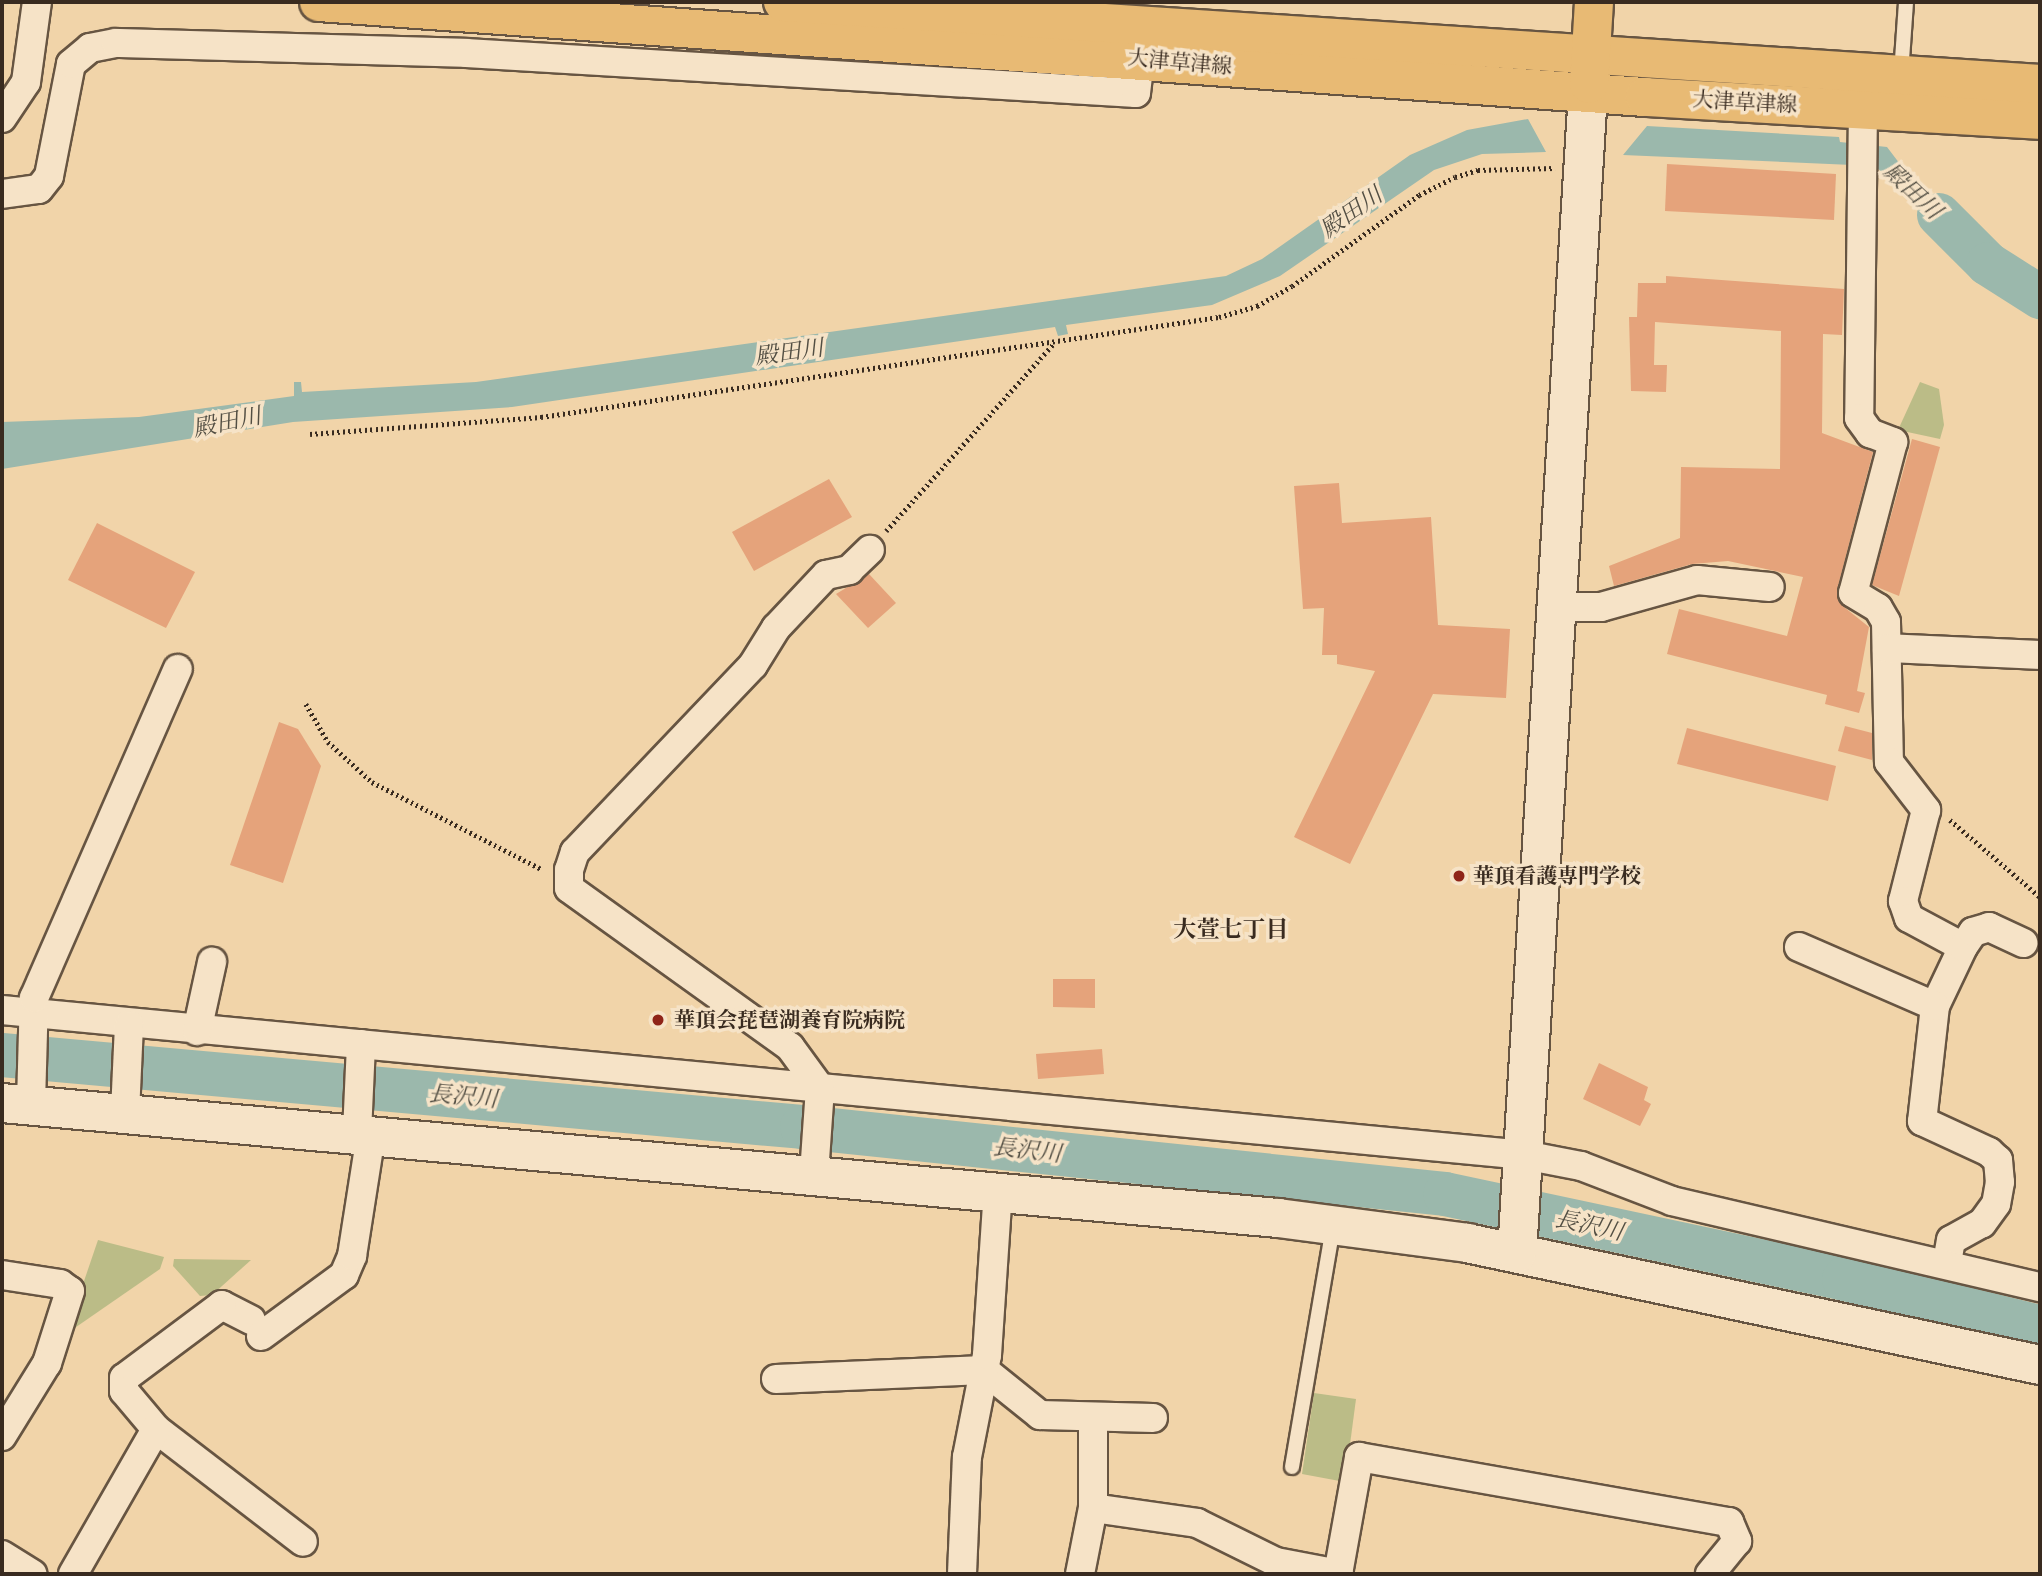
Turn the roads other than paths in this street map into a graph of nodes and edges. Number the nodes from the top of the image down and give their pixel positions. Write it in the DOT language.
graph roads {
  1 [pos="37,2"];
  2 [pos="319,2"];
  3 [pos="783,2"];
  4 [pos="1007,2"];
  5 [pos="1594,2"];
  6 [pos="1906,2"];
  7 [pos="1131,36"];
  8 [pos="1590,75"];
  9 [pos="1901,75"];
  10 [pos="2040,84"];
  11 [pos="2,118"];
  12 [pos="2040,120"];
  13 [pos="1863,122"];
  14 [pos="2,194"];
  15 [pos="870,551"];
  16 [pos="1770,587"];
  17 [pos="1557,607"];
  18 [pos="1887,648"];
  19 [pos="2040,655"];
  20 [pos="178,669"];
  21 [pos="2023,943"];
  22 [pos="1799,947"];
  23 [pos="1963,947"];
  24 [pos="212,962"];
  25 [pos="1935,1006"];
  26 [pos="2,1010"];
  27 [pos="33,1019"];
  28 [pos="198,1031"];
  29 [pos="128,1032"];
  30 [pos="361,1049"];
  31 [pos="820,1092"];
  32 [pos="22,1098"];
  33 [pos="125,1107"];
  34 [pos="362,1129"];
  35 [pos="1524,1162"];
  36 [pos="814,1167"];
  37 [pos="998,1191"];
  38 [pos="1333,1225"];
  39 [pos="1518,1245"];
  40 [pos="1947,1263"];
  41 [pos="2,1275"];
  42 [pos="2040,1287"];
  43 [pos="2040,1365"];
  44 [pos="984,1370"];
  45 [pos="776,1379"];
  46 [pos="1093,1417"];
  47 [pos="1153,1418"];
  48 [pos="4,1425"];
  49 [pos="156,1429"];
  50 [pos="1292,1467"];
  51 [pos="1093,1508"];
  52 [pos="303,1542"];
  53 [pos="2,1555"];
  54 [pos="33,1574"];
  55 [pos="73,1574"];
  56 [pos="962,1574"];
  57 [pos="1080,1574"];
  58 [pos="1338,1574"];
  59 [pos="1710,1574"];
  1 -- 11 [label="street"];
  2 -- 7 [label="main road, 大津草津線"];
  3 -- 7 [label="main road, 大津草津線"];
  4 -- 7 [label="lane"];
  5 -- 8 [label="main road"];
  6 -- 9 [label="lane"];
  7 -- 8 [label="main road, 大津草津線"];
  7 -- 14 [label="street"];
  8 -- 9 [label="main road, 大津草津線"];
  8 -- 13 [label="main road, 大津草津線"];
  8 -- 17 [label="street"];
  9 -- 10 [label="main road, 大津草津線"];
  12 -- 13 [label="main road, 大津草津線"];
  13 -- 18 [label="street"];
  15 -- 31 [label="street"];
  16 -- 17 [label="street"];
  17 -- 35 [label="street"];
  18 -- 19 [label="street"];
  18 -- 23 [label="street"];
  20 -- 27 [label="street"];
  21 -- 23 [label="street"];
  22 -- 25 [label="street"];
  23 -- 25 [label="street"];
  24 -- 28 [label="street"];
  25 -- 40 [label="street"];
  26 -- 27 [label="street"];
  27 -- 29 [label="street"];
  27 -- 32 [label="street"];
  28 -- 29 [label="street"];
  28 -- 30 [label="street"];
  29 -- 33 [label="street"];
  30 -- 31 [label="street"];
  30 -- 34 [label="street"];
  31 -- 35 [label="street"];
  31 -- 36 [label="street"];
  32 -- 33 [label="street"];
  33 -- 34 [label="street"];
  34 -- 36 [label="street"];
  34 -- 49 [label="street"];
  35 -- 39 [label="street"];
  35 -- 40 [label="street"];
  36 -- 37 [label="street"];
  37 -- 38 [label="street"];
  37 -- 44 [label="street"];
  38 -- 39 [label="street"];
  38 -- 50 [label="lane"];
  39 -- 43 [label="street"];
  40 -- 42 [label="street"];
  41 -- 48 [label="street"];
  44 -- 45 [label="street"];
  44 -- 46 [label="street"];
  44 -- 56 [label="street"];
  46 -- 47 [label="street"];
  46 -- 51 [label="street"];
  49 -- 52 [label="street"];
  49 -- 55 [label="street"];
  51 -- 57 [label="street"];
  51 -- 58 [label="street"];
  53 -- 54 [label="street"];
  58 -- 59 [label="street"];
}
